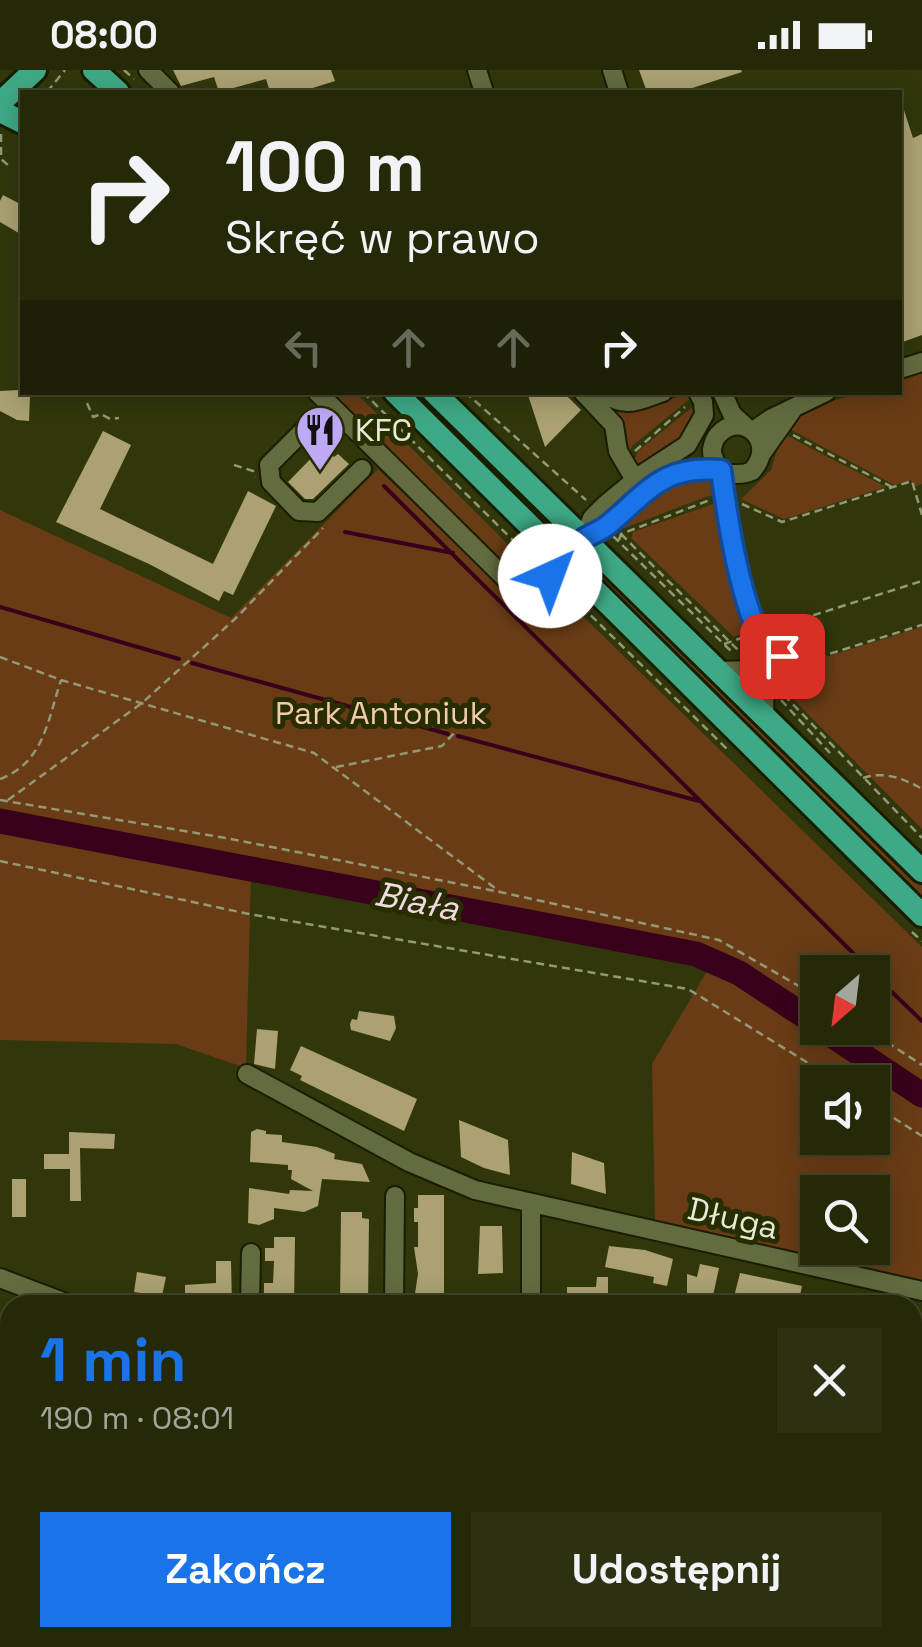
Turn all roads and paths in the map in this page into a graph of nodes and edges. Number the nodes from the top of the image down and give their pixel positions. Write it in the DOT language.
graph roads {
  1 [pos="35,70"];
  2 [pos="65,70"];
  3 [pos="94,70"];
  4 [pos="148,70"];
  5 [pos="49,90"];
  6 [pos="116,90"];
  7 [pos="168,90"];
  8 [pos="0,103"];
  9 [pos="0,134"];
  10 [pos="1,152"];
  11 [pos="1,160"];
  12 [pos="9,166"];
  13 [pos="320,395"];
  14 [pos="366,395"];
  15 [pos="398,395"];
  16 [pos="437,395"];
  17 [pos="468,395"];
  18 [pos="586,395"];
  19 [pos="607,395"];
  20 [pos="654,395"];
  21 [pos="696,395"];
  22 [pos="699,395"];
  23 [pos="712,395"];
  24 [pos="723,395"];
  25 [pos="820,395"];
  26 [pos="86,403"];
  27 [pos="793,409"];
  28 [pos="119,418"];
  29 [pos="308,426"];
  30 [pos="779,426"];
  31 [pos="750,429"];
  32 [pos="715,440"];
  33 [pos="490,446"];
  34 [pos="762,453"];
  35 [pos="666,461"];
  36 [pos="234,465"];
  37 [pos="470,467"];
  38 [pos="362,468"];
  39 [pos="721,470"];
  40 [pos="752,471"];
  41 [pos="630,473"];
  42 [pos="252,475"];
  43 [pos="893,488"];
  44 [pos="596,494"];
  45 [pos="729,499"];
  46 [pos="586,500"];
  47 [pos="576,503"];
  48 [pos="922,515"];
  49 [pos="324,528"];
  50 [pos="621,534"];
  51 [pos="584,538"];
  52 [pos="618,542"];
  53 [pos="556,568"];
  54 [pos="922,581"];
  55 [pos="574,598"];
  56 [pos="922,625"];
  57 [pos="761,640"];
  58 [pos="730,642"];
  59 [pos="724,644"];
  60 [pos="734,646"];
  61 [pos="792,651"];
  62 [pos="0,657"];
  63 [pos="754,666"];
  64 [pos="720,672"];
  65 [pos="61,680"];
  66 [pos="770,681"];
  67 [pos="142,703"];
  68 [pos="765,715"];
  69 [pos="456,732"];
  70 [pos="334,767"];
  71 [pos="0,779"];
  72 [pos="862,779"];
  73 [pos="858,784"];
  74 [pos="922,790"];
  75 [pos="0,800"];
  76 [pos="7,801"];
  77 [pos="922,838"];
  78 [pos="0,861"];
  79 [pos="922,871"];
  80 [pos="500,892"];
  81 [pos="922,914"];
  82 [pos="800,987"];
  83 [pos="890,1044"];
  84 [pos="811,1065"];
  85 [pos="922,1065"];
  86 [pos="247,1074"];
  87 [pos="890,1116"];
  88 [pos="922,1136"];
  89 [pos="396,1196"];
  90 [pos="532,1203"];
  91 [pos="251,1253"];
  92 [pos="0,1278"];
  93 [pos="922,1292"];
  94 [pos="45,1295"];
  95 [pos="250,1295"];
  96 [pos="394,1295"];
  97 [pos="532,1295"];
  1 -- 8 [label="main road"];
  2 -- 5 [label="path"];
  3 -- 6 [label="main road"];
  4 -- 7 [label="street"];
  9 -- 10 [label="path"];
  10 -- 11 [label="path"];
  11 -- 12 [label="path"];
  13 -- 53 [label="street"];
  14 -- 53 [label="path"];
  15 -- 37 [label="main road"];
  16 -- 33 [label="main road"];
  17 -- 46 [label="path"];
  18 -- 41 [label="street"];
  19 -- 20 [label="street"];
  21 -- 41 [label="path"];
  22 -- 35 [label="street"];
  23 -- 32 [label="street"];
  24 -- 31 [label="street"];
  25 -- 27 [label="street"];
  26 -- 28 [label="path"];
  27 -- 30 [label="street"];
  27 -- 31 [label="street"];
  29 -- 38 [label="street"];
  30 -- 34 [label="street"];
  30 -- 43 [label="path"];
  31 -- 32 [label="street"];
  31 -- 34 [label="street"];
  32 -- 35 [label="street"];
  32 -- 39 [label="street"];
  33 -- 37 [label="main road"];
  33 -- 51 [label="main road"];
  34 -- 40 [label="street"];
  35 -- 41 [label="street"];
  36 -- 42 [label="path"];
  37 -- 53 [label="main road"];
  39 -- 40 [label="street"];
  39 -- 45 [label="street"];
  39 -- 51 [label="street"];
  40 -- 45 [label="street"];
  41 -- 51 [label="street"];
  43 -- 45 [label="path"];
  43 -- 48 [label="path"];
  44 -- 46 [label="path"];
  45 -- 50 [label="path"];
  45 -- 57 [label="street"];
  46 -- 47 [label="path"];
  49 -- 67 [label="path"];
  50 -- 52 [label="path"];
  50 -- 58 [label="path"];
  51 -- 53 [label="street"];
  51 -- 64 [label="main road"];
  53 -- 55 [label="path"];
  53 -- 81 [label="main road"];
  54 -- 57 [label="path"];
  56 -- 61 [label="path"];
  57 -- 58 [label="path"];
  57 -- 60 [label="path"];
  57 -- 61 [label="street"];
  57 -- 63 [label="street"];
  58 -- 59 [label="path"];
  58 -- 60 [label="path"];
  60 -- 63 [label="path"];
  61 -- 66 [label="street"];
  62 -- 65 [label="path"];
  63 -- 64 [label="street"];
  64 -- 68 [label="main road"];
  65 -- 67 [label="path"];
  65 -- 71 [label="path"];
  66 -- 68 [label="street"];
  66 -- 72 [label="path"];
  67 -- 70 [label="path"];
  67 -- 76 [label="path"];
  68 -- 79 [label="main road"];
  69 -- 70 [label="path"];
  70 -- 80 [label="path"];
  72 -- 73 [label="path"];
  72 -- 74 [label="path"];
  72 -- 77 [label="path"];
  75 -- 76 [label="path"];
  76 -- 80 [label="path"];
  78 -- 84 [label="path"];
  80 -- 82 [label="path"];
  83 -- 85 [label="path"];
  86 -- 90 [label="street, Długa"];
  87 -- 88 [label="path"];
  89 -- 96 [label="street"];
  90 -- 93 [label="street, Długa"];
  90 -- 97 [label="street"];
  91 -- 95 [label="street"];
  92 -- 94 [label="street"];
}
